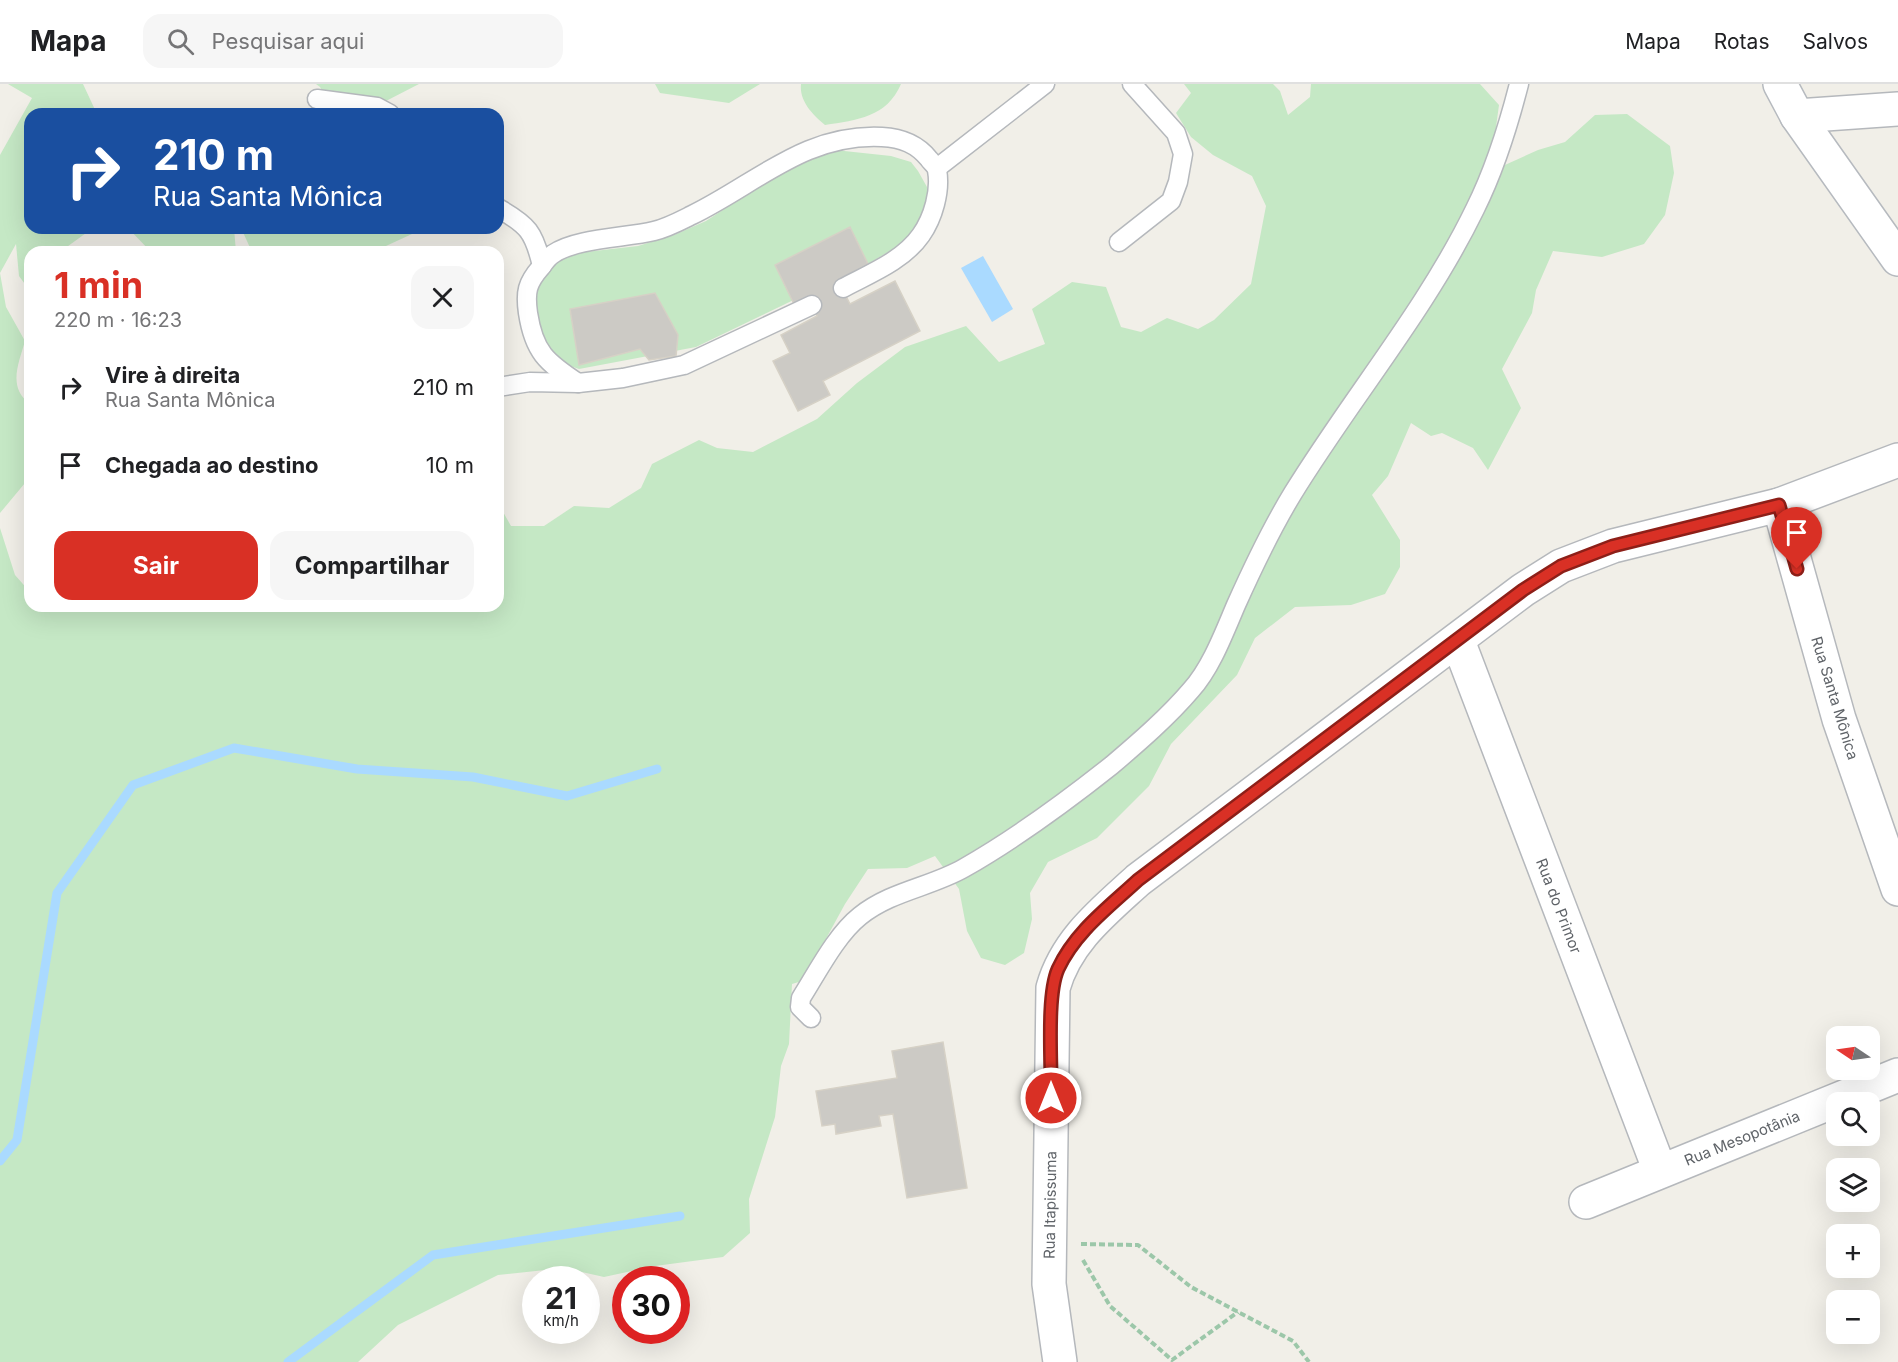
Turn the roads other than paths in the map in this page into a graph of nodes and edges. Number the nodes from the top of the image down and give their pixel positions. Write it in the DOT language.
graph roads {
  1 [pos="1045,84"];
  2 [pos="1131,84"];
  3 [pos="1519,84"];
  4 [pos="1780,84"];
  5 [pos="317,99"];
  6 [pos="379,108"];
  7 [pos="1898,109"];
  8 [pos="1797,116"];
  9 [pos="937,168"];
  10 [pos="504,212"];
  11 [pos="1119,242"];
  12 [pos="1898,259"];
  13 [pos="542,266"];
  14 [pos="843,288"];
  15 [pos="812,305"];
  16 [pos="578,383"];
  17 [pos="504,386"];
  18 [pos="1898,460"];
  19 [pos="1779,505"];
  20 [pos="1458,641"];
  21 [pos="1898,889"];
  22 [pos="811,1018"];
  23 [pos="1898,1075"];
  24 [pos="1660,1171"];
  25 [pos="1586,1202"];
  26 [pos="1060,1362"];
  1 -- 9 [label="lane"];
  2 -- 11 [label="lane"];
  3 -- 22 [label="lane"];
  4 -- 8 [label="street"];
  5 -- 6 [label="lane"];
  7 -- 8 [label="street"];
  8 -- 12 [label="street"];
  9 -- 13 [label="lane"];
  9 -- 14 [label="lane"];
  10 -- 13 [label="lane"];
  13 -- 16 [label="lane"];
  15 -- 16 [label="lane"];
  16 -- 17 [label="lane"];
  18 -- 19 [label="street, Rua Itapissuma"];
  19 -- 20 [label="street, Rua Itapissuma"];
  19 -- 21 [label="street, Rua Santa Mônica"];
  20 -- 24 [label="street, Rua do Primor"];
  20 -- 26 [label="street, Rua Itapissuma"];
  23 -- 24 [label="street, Rua Mesopotânia"];
  24 -- 25 [label="street, Rua Mesopotânia"];
}
